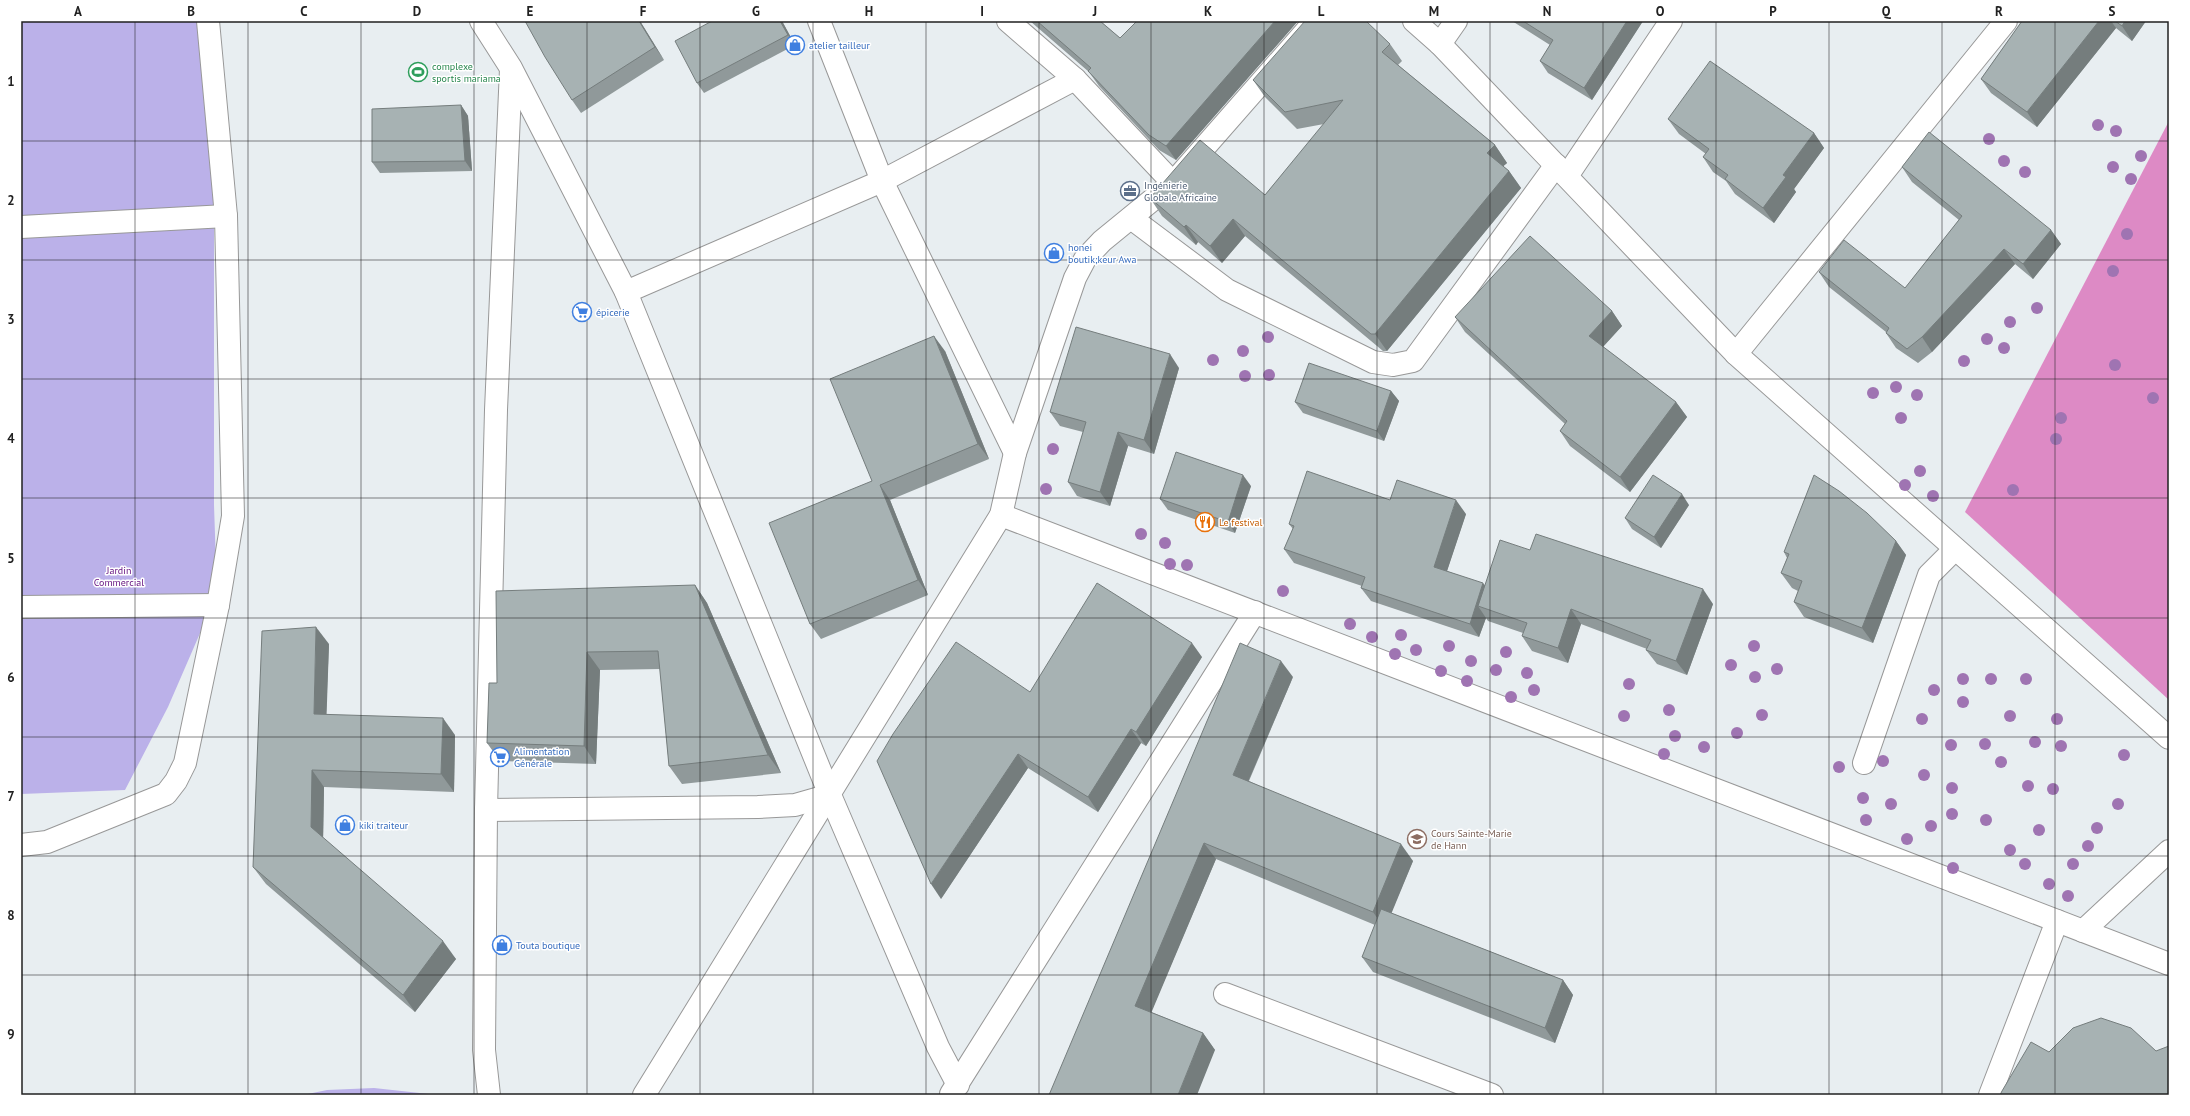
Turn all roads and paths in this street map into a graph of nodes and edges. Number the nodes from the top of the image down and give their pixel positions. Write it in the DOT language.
graph roads {
  1 [pos="208,21"];
  2 [pos="482,21"];
  3 [pos="819,21"];
  4 [pos="1008,21"];
  5 [pos="1315,21"];
  6 [pos="1414,21"];
  7 [pos="1456,21"];
  8 [pos="1671,21"];
  9 [pos="2006,21"];
  10 [pos="1440,44"];
  11 [pos="511,68"];
  12 [pos="1075,79"];
  13 [pos="1562,171"];
  14 [pos="882,181"];
  15 [pos="1173,184"];
  16 [pos="226,216"];
  17 [pos="1131,218"];
  18 [pos="21,227"];
  19 [pos="626,292"];
  20 [pos="1736,354"];
  21 [pos="1015,453"];
  22 [pos="1001,514"];
  23 [pos="1955,548"];
  24 [pos="218,605"];
  25 [pos="21,607"];
  26 [pos="1255,612"];
  27 [pos="2169,738"];
  28 [pos="1864,763"];
  29 [pos="830,795"];
  30 [pos="486,810"];
  31 [pos="21,846"];
  32 [pos="2169,851"];
  33 [pos="2057,921"];
  34 [pos="2083,931"];
  35 [pos="2169,964"];
  36 [pos="1225,994"];
  37 [pos="955,1090"];
  38 [pos="489,1095"];
  39 [pos="644,1095"];
  40 [pos="1492,1095"];
  41 [pos="1990,1095"];
  1 -- 16 [label="street"];
  2 -- 11 [label="street"];
  3 -- 14 [label="street"];
  4 -- 12 [label="street"];
  5 -- 15 [label="street"];
  6 -- 10 [label="street"];
  7 -- 10 [label="street"];
  8 -- 13 [label="street"];
  9 -- 20 [label="street"];
  10 -- 13 [label="street"];
  11 -- 19 [label="street"];
  11 -- 30 [label="street"];
  12 -- 14 [label="street"];
  12 -- 15 [label="street"];
  13 -- 17 [label="street"];
  13 -- 20 [label="street"];
  14 -- 19 [label="street"];
  14 -- 21 [label="street"];
  15 -- 17 [label="street"];
  16 -- 18 [label="street"];
  16 -- 24 [label="street"];
  17 -- 21 [label="street"];
  19 -- 29 [label="street"];
  20 -- 23 [label="street"];
  21 -- 22 [label="street"];
  22 -- 26 [label="street"];
  22 -- 29 [label="street"];
  23 -- 27 [label="street"];
  23 -- 28 [label="street"];
  24 -- 25 [label="street"];
  24 -- 31 [label="street"];
  26 -- 33 [label="street"];
  26 -- 37 [label="street"];
  29 -- 30 [label="street"];
  29 -- 37 [label="street"];
  29 -- 39 [label="street"];
  30 -- 38 [label="street"];
  32 -- 34 [label="street"];
  33 -- 34 [label="street"];
  33 -- 41 [label="street"];
  34 -- 35 [label="street"];
  36 -- 40 [label="street"];
}
